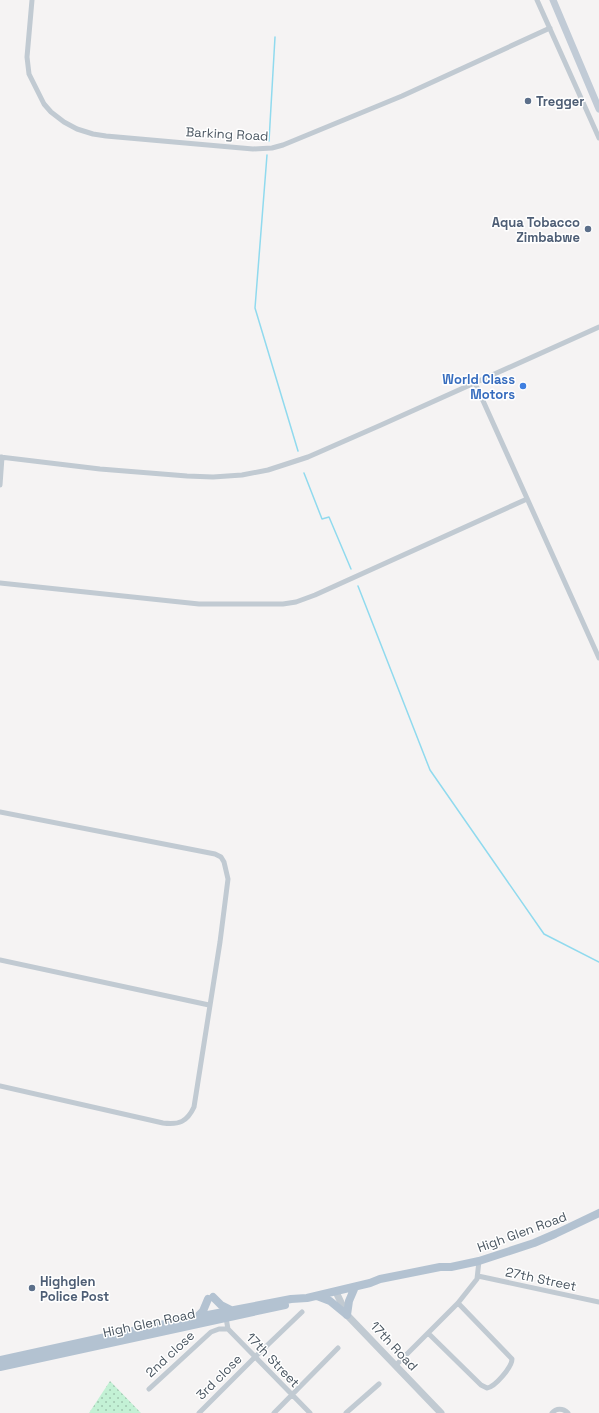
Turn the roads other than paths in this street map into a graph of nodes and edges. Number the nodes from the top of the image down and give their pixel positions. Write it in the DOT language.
graph roads {
  1 [pos="32,0"];
  2 [pos="537,0"];
  3 [pos="552,0"];
  4 [pos="550,28"];
  5 [pos="599,108"];
  6 [pos="599,138"];
  7 [pos="599,327"];
  8 [pos="474,383"];
  9 [pos="1,457"];
  10 [pos="0,485"];
  11 [pos="527,499"];
  12 [pos="0,583"];
  13 [pos="599,658"];
  14 [pos="0,812"];
  15 [pos="0,960"];
  16 [pos="209,1005"];
  17 [pos="0,1086"];
  18 [pos="599,1213"];
  19 [pos="479,1260"];
  20 [pos="478,1276"];
  21 [pos="355,1287"];
  22 [pos="336,1292"];
  23 [pos="317,1296"];
  24 [pos="303,1299"];
  25 [pos="599,1302"];
  26 [pos="458,1303"];
  27 [pos="231,1310"];
  28 [pos="302,1312"];
  29 [pos="347,1314"];
  30 [pos="197,1317"];
  31 [pos="226,1318"];
  32 [pos="228,1329"];
  33 [pos="429,1334"];
  34 [pos="338,1348"];
  35 [pos="255,1357"];
  36 [pos="0,1360"];
  37 [pos="396,1365"];
  38 [pos="0,1367"];
  39 [pos="379,1384"];
  40 [pos="149,1389"];
  41 [pos="291,1395"];
  42 [pos="199,1413"];
  43 [pos="274,1413"];
  44 [pos="310,1413"];
  45 [pos="346,1413"];
  46 [pos="441,1413"];
  47 [pos="552,1413"];
  48 [pos="568,1413"];
  1 -- 4 [label="street, Barking Road"];
  2 -- 4 [label="street"];
  3 -- 5 [label="main road"];
  4 -- 6 [label="street"];
  7 -- 8 [label="street"];
  8 -- 9 [label="street"];
  8 -- 11 [label="street"];
  9 -- 10 [label="street"];
  11 -- 12 [label="street"];
  11 -- 13 [label="street"];
  14 -- 16 [label="street"];
  15 -- 16 [label="street"];
  16 -- 17 [label="street"];
  18 -- 19 [label="main road, High Glen Road"];
  19 -- 20 [label="street"];
  19 -- 21 [label="main road, High Glen Road"];
  20 -- 25 [label="street, 27th Street"];
  20 -- 26 [label="street"];
  21 -- 22 [label="main road, High Glen Road"];
  21 -- 29 [label="main road"];
  22 -- 23 [label="main road, High Glen Road"];
  22 -- 29 [label="street, 17th Road"];
  23 -- 24 [label="main road, High Glen Road"];
  23 -- 29 [label="main road"];
  24 -- 27 [label="main road, High Glen Road"];
  24 -- 31 [label="main road, High Glen Road"];
  26 -- 33 [label="street"];
  26 -- 33 [label="street"];
  27 -- 30 [label="main road, High Glen Road"];
  27 -- 30 [label="main road"];
  28 -- 35 [label="street, 3rd close"];
  29 -- 37 [label="street, 17th Road"];
  30 -- 36 [label="main road, High Glen Road"];
  31 -- 32 [label="street, 17th Street"];
  31 -- 38 [label="main road, High Glen Road"];
  32 -- 35 [label="street, 17th Street"];
  32 -- 40 [label="street, 2nd close"];
  33 -- 37 [label="street"];
  34 -- 41 [label="street"];
  35 -- 41 [label="street, 17th Street"];
  35 -- 42 [label="street, 3rd close"];
  37 -- 46 [label="street, 17th Road"];
  39 -- 45 [label="street"];
  41 -- 43 [label="street"];
  41 -- 44 [label="street, 17th Street"];
  47 -- 48 [label="street"];
}
